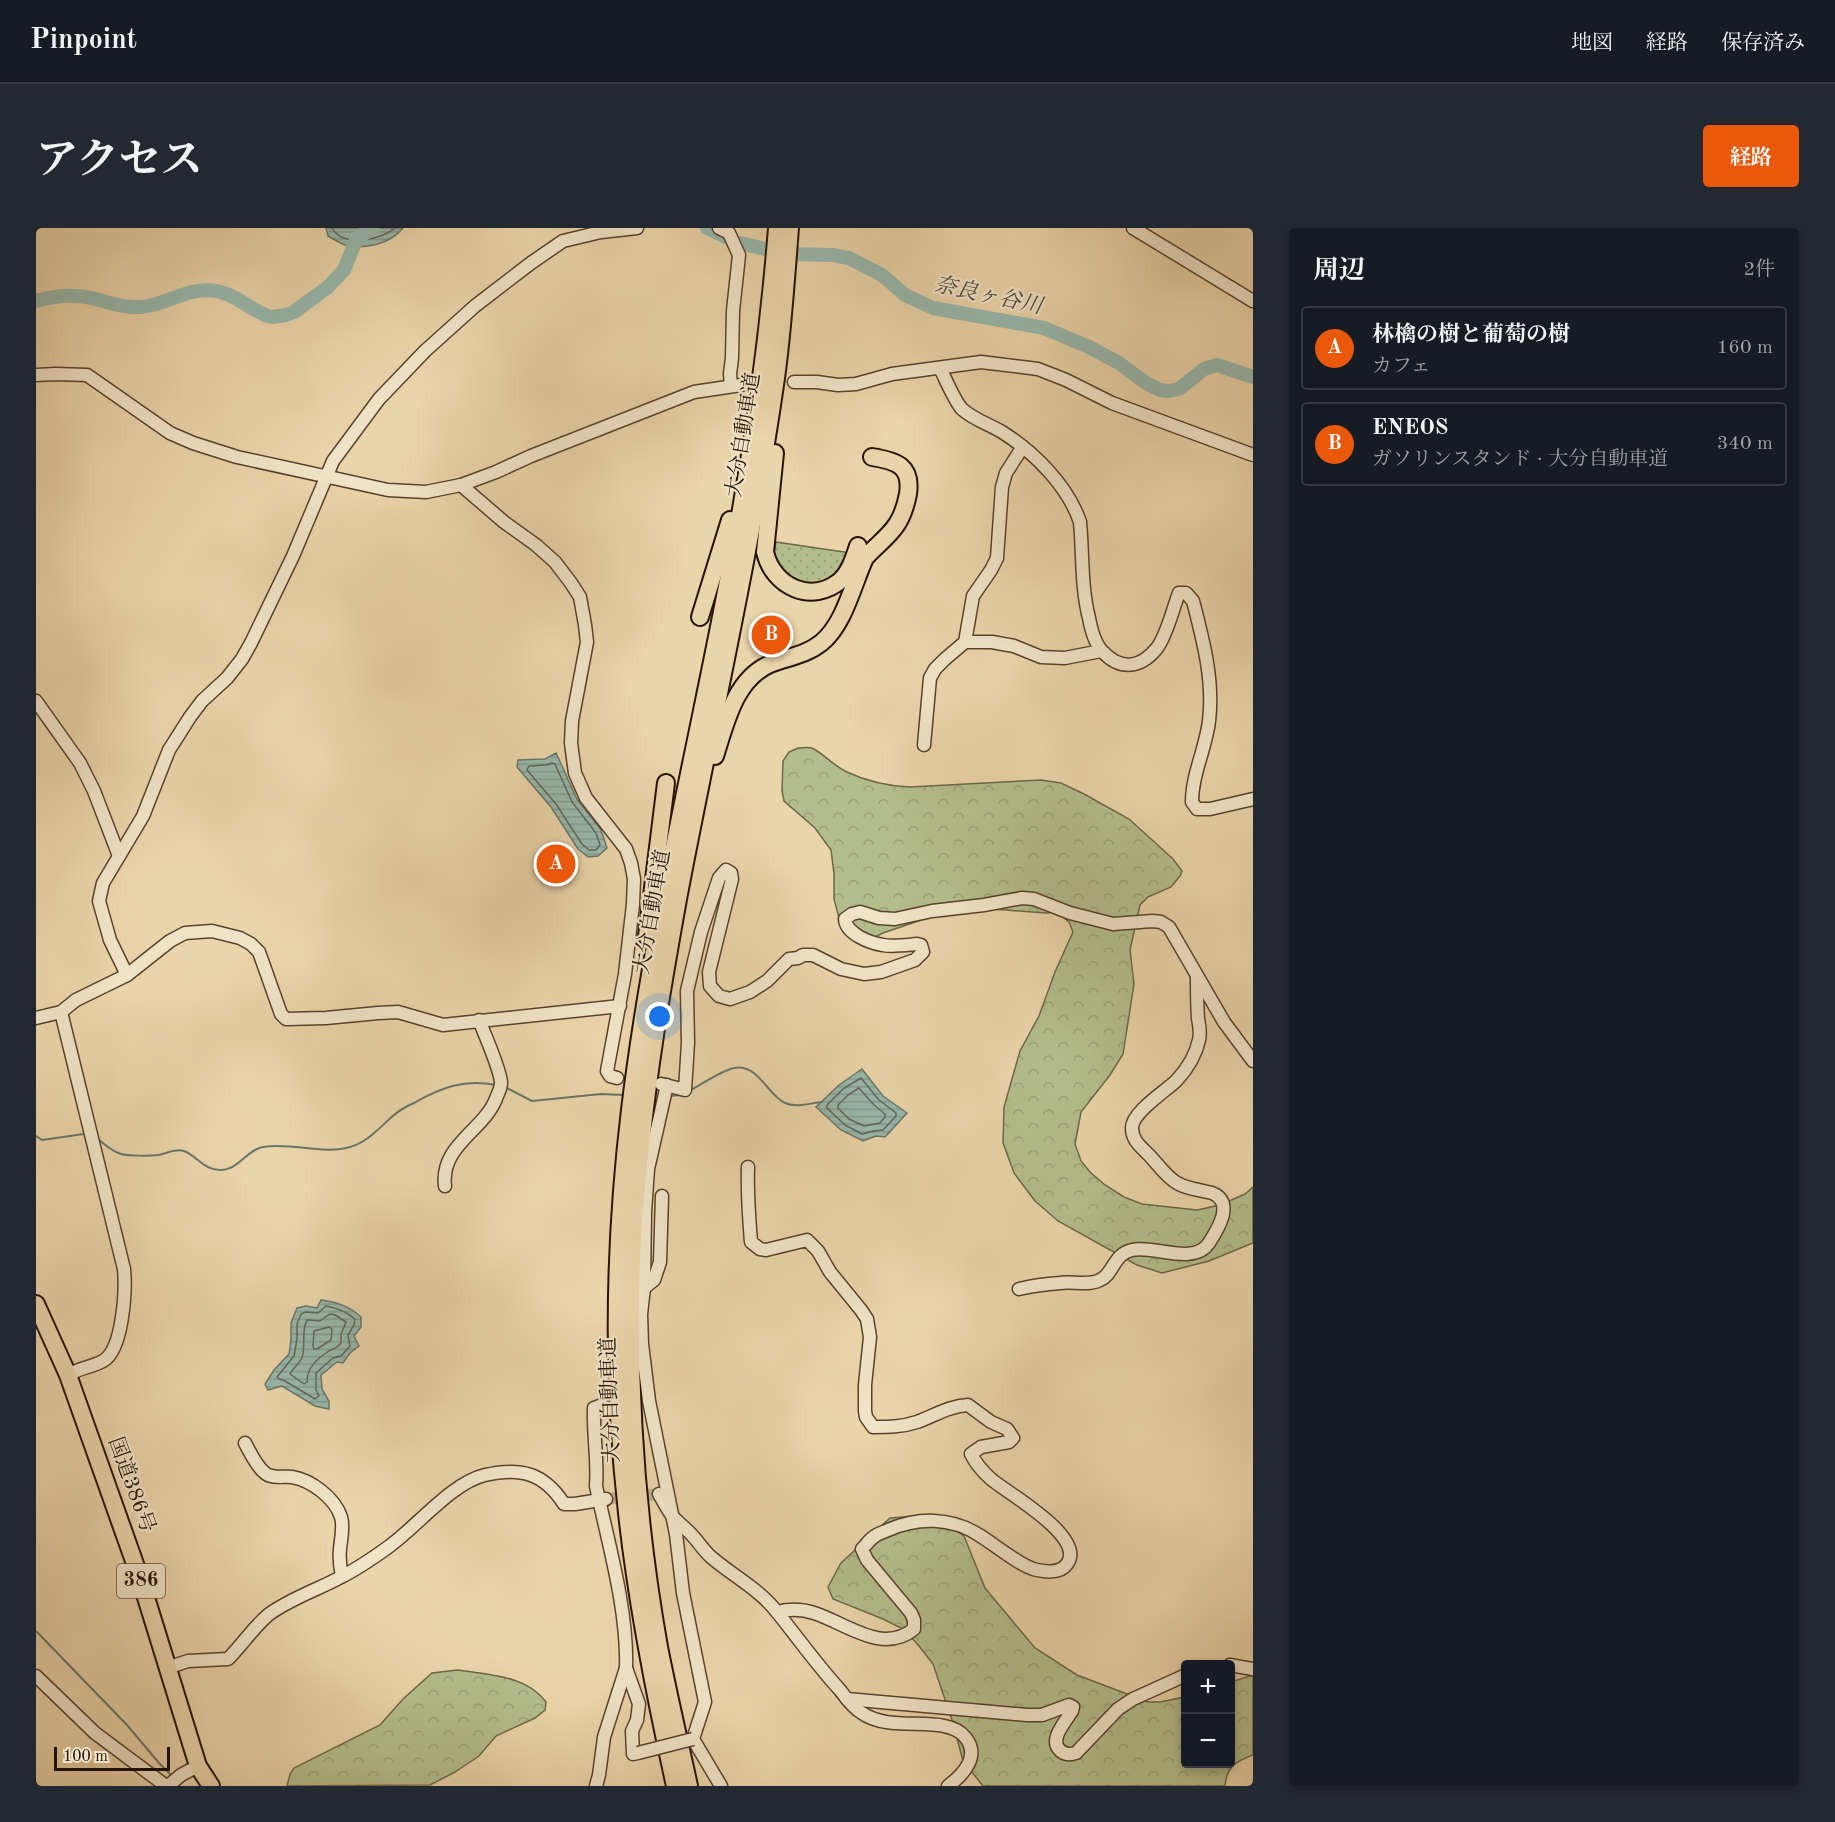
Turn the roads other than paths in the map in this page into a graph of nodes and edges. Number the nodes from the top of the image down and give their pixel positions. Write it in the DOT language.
graph roads {
  1 [pos="637,228"];
  2 [pos="719,228"];
  3 [pos="777,228"];
  4 [pos="790,228"];
  5 [pos="1133,228"];
  6 [pos="780,270"];
  7 [pos="1253,301"];
  8 [pos="778,304"];
  9 [pos="940,368"];
  10 [pos="36,375"];
  11 [pos="794,382"];
  12 [pos="1022,447"];
  13 [pos="1253,455"];
  14 [pos="872,457"];
  15 [pos="326,475"];
  16 [pos="461,485"];
  17 [pos="858,546"];
  18 [pos="700,617"];
  19 [pos="965,642"];
  20 [pos="1101,651"];
  21 [pos="36,701"];
  22 [pos="924,745"];
  23 [pos="666,783"];
  24 [pos="1253,799"];
  25 [pos="119,856"];
  26 [pos="127,975"];
  27 [pos="664,975"];
  28 [pos="1197,976"];
  29 [pos="620,1006"];
  30 [pos="61,1012"];
  31 [pos="36,1018"];
  32 [pos="479,1020"];
  33 [pos="1253,1060"];
  34 [pos="616,1078"];
  35 [pos="630,1113"];
  36 [pos="748,1167"];
  37 [pos="445,1185"];
  38 [pos="662,1196"];
  39 [pos="644,1288"];
  40 [pos="1019,1289"];
  41 [pos="36,1304"];
  42 [pos="68,1375"];
  43 [pos="602,1405"];
  44 [pos="244,1443"];
  45 [pos="659,1494"];
  46 [pos="603,1500"];
  47 [pos="673,1517"];
  48 [pos="342,1576"];
  49 [pos="777,1611"];
  50 [pos="1235,1666"];
  51 [pos="167,1668"];
  52 [pos="626,1668"];
  53 [pos="1253,1670"];
  54 [pos="36,1676"];
  55 [pos="1181,1677"];
  56 [pos="847,1699"];
  57 [pos="693,1739"];
  58 [pos="198,1766"];
  59 [pos="172,1782"];
  60 [pos="212,1786"];
  61 [pos="596,1786"];
  62 [pos="675,1786"];
  63 [pos="689,1786"];
  64 [pos="721,1786"];
  65 [pos="948,1786"];
  1 -- 15 [label="street"];
  2 -- 16 [label="street"];
  3 -- 6 [label="highway, 大分自動車道"];
  4 -- 6 [label="highway, 大分自動車道"];
  5 -- 7 [label="street"];
  6 -- 8 [label="highway, 大分自動車道"];
  8 -- 17 [label="highway"];
  8 -- 18 [label="highway"];
  8 -- 27 [label="highway, 大分自動車道"];
  8 -- 35 [label="highway, 大分自動車道"];
  9 -- 11 [label="street"];
  9 -- 12 [label="street"];
  9 -- 13 [label="street"];
  10 -- 15 [label="street"];
  12 -- 19 [label="street"];
  12 -- 20 [label="street"];
  14 -- 27 [label="highway"];
  15 -- 16 [label="street"];
  15 -- 25 [label="street"];
  16 -- 29 [label="street"];
  19 -- 20 [label="street"];
  19 -- 22 [label="street"];
  20 -- 24 [label="street"];
  21 -- 25 [label="street"];
  23 -- 35 [label="highway"];
  25 -- 26 [label="street"];
  26 -- 30 [label="street"];
  26 -- 32 [label="street"];
  27 -- 63 [label="highway, 大分自動車道"];
  28 -- 33 [label="street"];
  28 -- 39 [label="street"];
  28 -- 40 [label="street"];
  29 -- 32 [label="street"];
  29 -- 34 [label="street"];
  30 -- 31 [label="street"];
  30 -- 42 [label="street"];
  32 -- 37 [label="street"];
  35 -- 62 [label="highway, 大分自動車道"];
  36 -- 49 [label="street"];
  38 -- 39 [label="street"];
  39 -- 47 [label="street"];
  41 -- 42 [label="highway, 国道386号 / 386"];
  42 -- 51 [label="highway, 国道386号 / 386"];
  43 -- 46 [label="street"];
  44 -- 48 [label="street"];
  45 -- 47 [label="street"];
  46 -- 48 [label="street"];
  46 -- 52 [label="street"];
  47 -- 49 [label="street"];
  47 -- 57 [label="street"];
  48 -- 51 [label="street"];
  49 -- 56 [label="street"];
  50 -- 53 [label="street"];
  51 -- 58 [label="highway, 国道386号 / 386"];
  52 -- 57 [label="street, bridge"];
  52 -- 61 [label="street"];
  54 -- 59 [label="street"];
  55 -- 56 [label="street"];
  56 -- 65 [label="street"];
  57 -- 64 [label="street"];
  58 -- 59 [label="street"];
  58 -- 60 [label="highway, 国道386号 / 386"];
}
